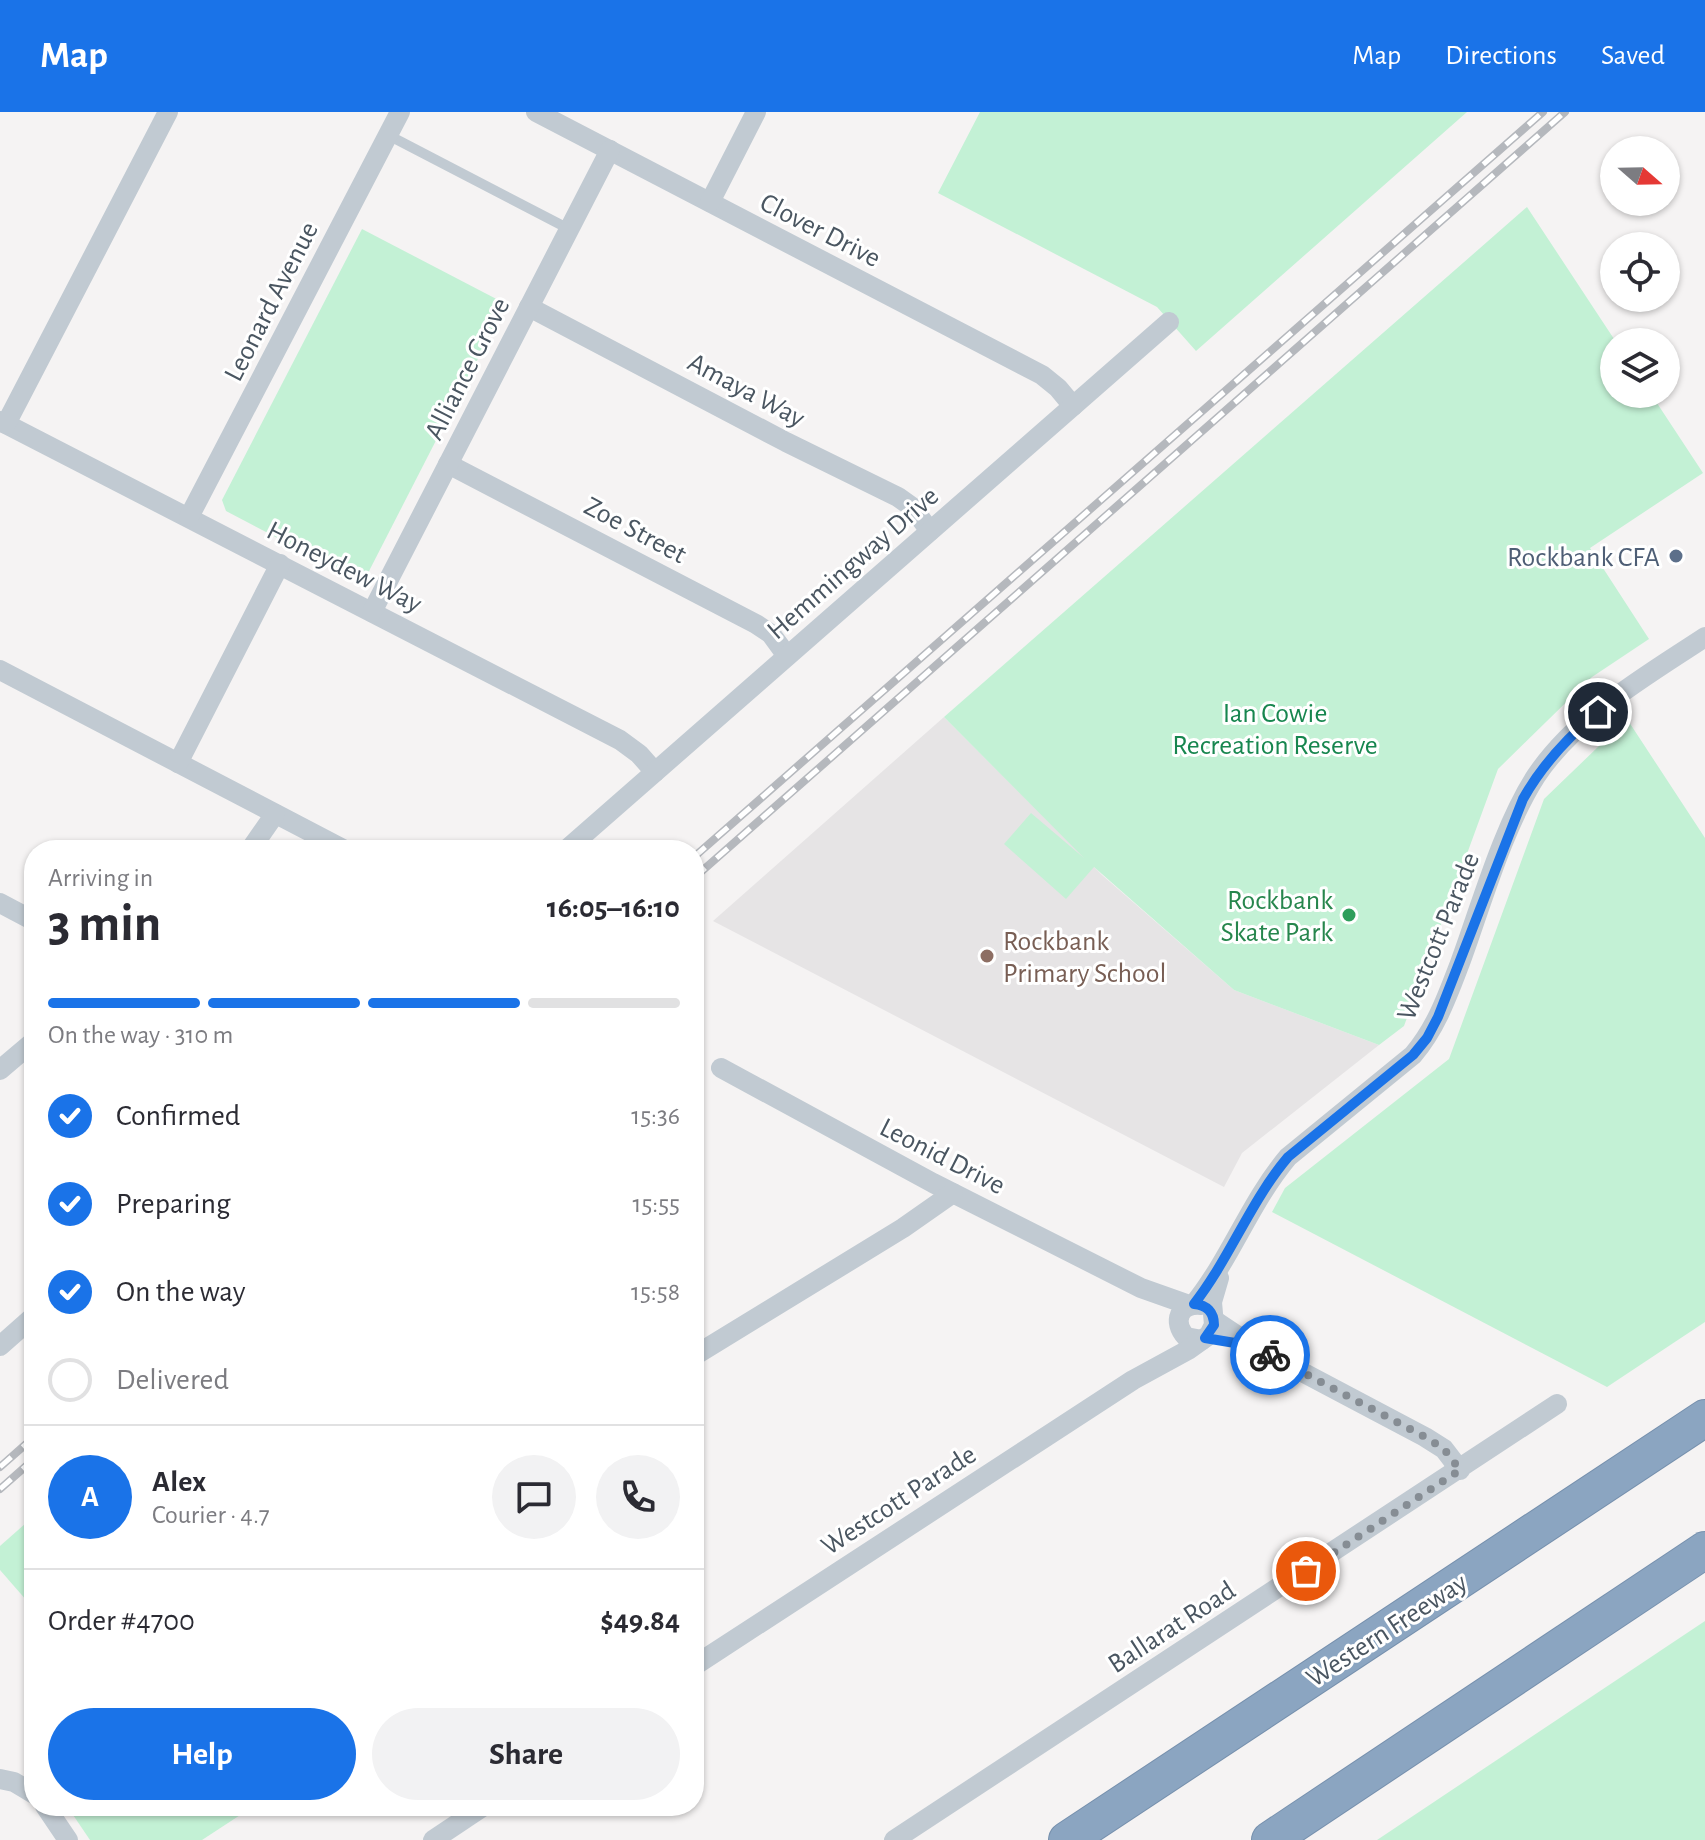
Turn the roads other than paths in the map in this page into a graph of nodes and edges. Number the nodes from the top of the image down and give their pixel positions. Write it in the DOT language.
graph roads {
  1 [pos="168,112"];
  2 [pos="400,112"];
  3 [pos="536,112"];
  4 [pos="756,112"];
  5 [pos="388,135"];
  6 [pos="610,150"];
  7 [pos="710,202"];
  8 [pos="569,229"];
  9 [pos="529,307"];
  10 [pos="1169,322"];
  11 [pos="1073,406"];
  12 [pos="3,423"];
  13 [pos="448,464"];
  14 [pos="189,517"];
  15 [pos="930,531"];
  16 [pos="280,564"];
  17 [pos="372,612"];
  18 [pos="1705,637"];
  19 [pos="787,656"];
  20 [pos="0,670"];
  21 [pos="178,763"];
  22 [pos="655,772"];
  23 [pos="275,814"];
  24 [pos="257,840"];
  25 [pos="326,840"];
  26 [pos="578,840"];
  27 [pos="0,903"];
  28 [pos="24,916"];
  29 [pos="24,1050"];
  30 [pos="721,1068"];
  31 [pos="0,1070"];
  32 [pos="933,1183"];
  33 [pos="953,1193"];
  34 [pos="903,1228"];
  35 [pos="1224,1263"];
  36 [pos="1141,1288"];
  37 [pos="1191,1305"];
  38 [pos="24,1325"];
  39 [pos="1178,1327"];
  40 [pos="1208,1328"];
  41 [pos="704,1345"];
  42 [pos="0,1346"];
  43 [pos="1133,1380"];
  44 [pos="1557,1404"];
  45 [pos="1705,1418"];
  46 [pos="1460,1470"];
  47 [pos="1705,1550"];
  48 [pos="704,1659"];
  49 [pos="0,1779"];
  50 [pos="24,1788"];
  51 [pos="52,1816"];
  52 [pos="469,1816"];
  53 [pos="68,1840"];
  54 [pos="433,1840"];
  55 [pos="894,1840"];
  56 [pos="1067,1840"];
  57 [pos="1270,1840"];
  1 -- 12 [label="street"];
  2 -- 5 [label="street, Leonard Avenue"];
  3 -- 6 [label="street, Clover Drive"];
  4 -- 7 [label="street"];
  5 -- 8 [label="lane"];
  5 -- 14 [label="street, Leonard Avenue"];
  6 -- 7 [label="street, Clover Drive"];
  6 -- 8 [label="street, Alliance Grove"];
  7 -- 11 [label="street, Clover Drive"];
  8 -- 9 [label="street, Alliance Grove"];
  9 -- 13 [label="street, Alliance Grove"];
  9 -- 15 [label="street, Amaya Way"];
  10 -- 11 [label="street, Hemmingway Drive"];
  11 -- 15 [label="street, Hemmingway Drive"];
  12 -- 14 [label="street, Honeydew Way"];
  13 -- 17 [label="street, Alliance Grove"];
  13 -- 19 [label="street, Zoe Street"];
  14 -- 16 [label="street, Honeydew Way"];
  15 -- 19 [label="street, Hemmingway Drive"];
  16 -- 17 [label="street, Honeydew Way"];
  16 -- 21 [label="street"];
  17 -- 22 [label="street, Honeydew Way"];
  18 -- 35 [label="street, Westcott Parade"];
  19 -- 22 [label="street, Hemmingway Drive"];
  20 -- 21 [label="street"];
  21 -- 23 [label="street"];
  22 -- 26 [label="street, Hemmingway Drive"];
  23 -- 24 [label="street"];
  23 -- 25 [label="street"];
  27 -- 28 [label="street"];
  29 -- 31 [label="street"];
  30 -- 32 [label="street, Leonid Drive"];
  32 -- 33 [label="street, Leonid Drive"];
  32 -- 34 [label="street"];
  33 -- 34 [label="street"];
  33 -- 36 [label="street, Leonid Drive"];
  34 -- 41 [label="street"];
  35 -- 37 [label="street, Westcott Parade"];
  35 -- 40 [label="street, Westcott Parade"];
  36 -- 37 [label="street, Leonid Drive"];
  36 -- 39 [label="street, Leonid Drive"];
  37 -- 39 [label="street"];
  37 -- 40 [label="street"];
  38 -- 42 [label="street"];
  39 -- 40 [label="street"];
  39 -- 43 [label="street, Westcott Parade"];
  40 -- 43 [label="street, Westcott Parade"];
  40 -- 46 [label="street"];
  43 -- 48 [label="street, Westcott Parade"];
  44 -- 46 [label="street, Ballarat Road"];
  45 -- 56 [label="highway, Western Freeway"];
  46 -- 55 [label="street, Ballarat Road"];
  47 -- 57 [label="highway"];
  49 -- 50 [label="street"];
  51 -- 53 [label="street"];
  52 -- 54 [label="street"];
}
